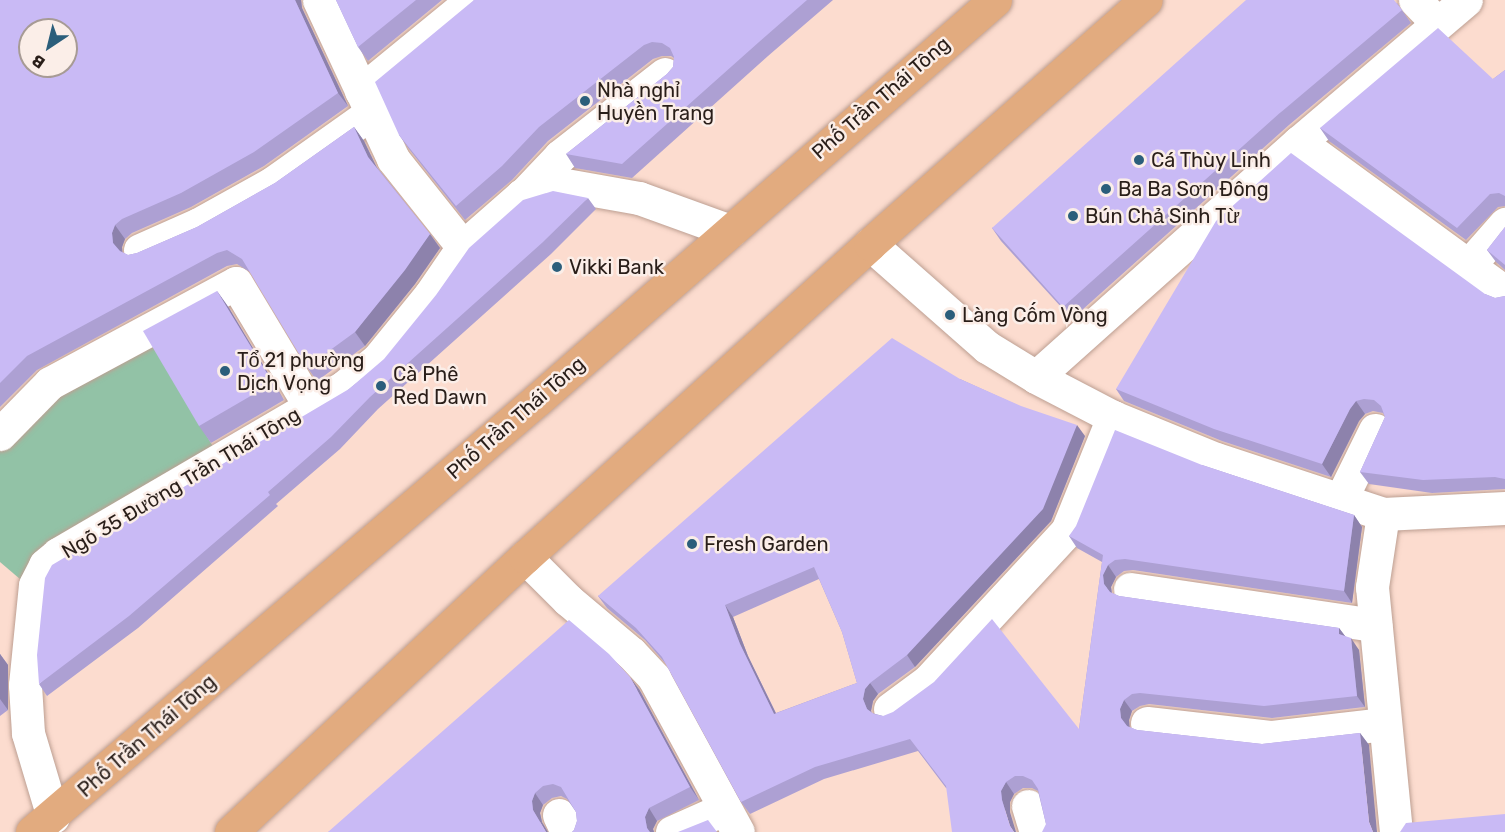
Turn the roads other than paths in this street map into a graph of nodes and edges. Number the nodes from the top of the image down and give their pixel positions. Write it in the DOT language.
graph roads {
  1 [pos="319,0"];
  2 [pos="472,0"];
  3 [pos="994,0"];
  4 [pos="1415,0"];
  5 [pos="1466,0"];
  6 [pos="1127,6"];
  7 [pos="1437,23"];
  8 [pos="665,74"];
  9 [pos="366,102"];
  10 [pos="1299,142"];
  11 [pos="522,195"];
  12 [pos="1505,224"];
  13 [pos="730,231"];
  14 [pos="870,244"];
  15 [pos="463,247"];
  16 [pos="140,250"];
  17 [pos="1469,265"];
  18 [pos="1505,292"];
  19 [pos="1036,377"];
  20 [pos="310,406"];
  21 [pos="1113,417"];
  22 [pos="1374,430"];
  23 [pos="0,434"];
  24 [pos="1341,499"];
  25 [pos="1505,508"];
  26 [pos="1383,514"];
  27 [pos="525,557"];
  28 [pos="1130,588"];
  29 [pos="1375,625"];
  30 [pos="890,709"];
  31 [pos="1147,723"];
  32 [pos="1384,724"];
  33 [pos="731,821"];
  34 [pos="43,825"];
  35 [pos="231,832"];
  36 [pos="672,832"];
  37 [pos="1396,832"];
  1 -- 9 [label="lane"];
  2 -- 9 [label="lane"];
  3 -- 13 [label="main road, Phố Trần Thái Tông"];
  4 -- 7 [label="lane"];
  5 -- 7 [label="lane"];
  6 -- 14 [label="main road"];
  7 -- 10 [label="lane"];
  8 -- 11 [label="lane"];
  9 -- 15 [label="lane"];
  9 -- 16 [label="lane"];
  10 -- 17 [label="lane"];
  10 -- 19 [label="lane"];
  11 -- 13 [label="lane, Ngõ 35 Đường Trần Thái Tông"];
  11 -- 15 [label="lane, Ngõ 35 Đường Trần Thái Tông"];
  12 -- 17 [label="lane"];
  13 -- 34 [label="main road, Phố Trần Thái Tông"];
  14 -- 19 [label="lane"];
  14 -- 27 [label="main road"];
  15 -- 20 [label="lane, Ngõ 35 Đường Trần Thái Tông"];
  17 -- 18 [label="lane"];
  19 -- 21 [label="lane"];
  20 -- 23 [label="lane"];
  20 -- 34 [label="lane, Ngõ 35 Đường Trần Thái Tông"];
  21 -- 24 [label="lane"];
  21 -- 30 [label="lane"];
  22 -- 24 [label="lane"];
  24 -- 26 [label="lane"];
  25 -- 26 [label="lane"];
  26 -- 29 [label="lane"];
  27 -- 33 [label="lane"];
  27 -- 35 [label="main road"];
  28 -- 29 [label="lane"];
  29 -- 32 [label="lane"];
  31 -- 32 [label="lane"];
  32 -- 37 [label="lane"];
  33 -- 36 [label="lane"];
}
